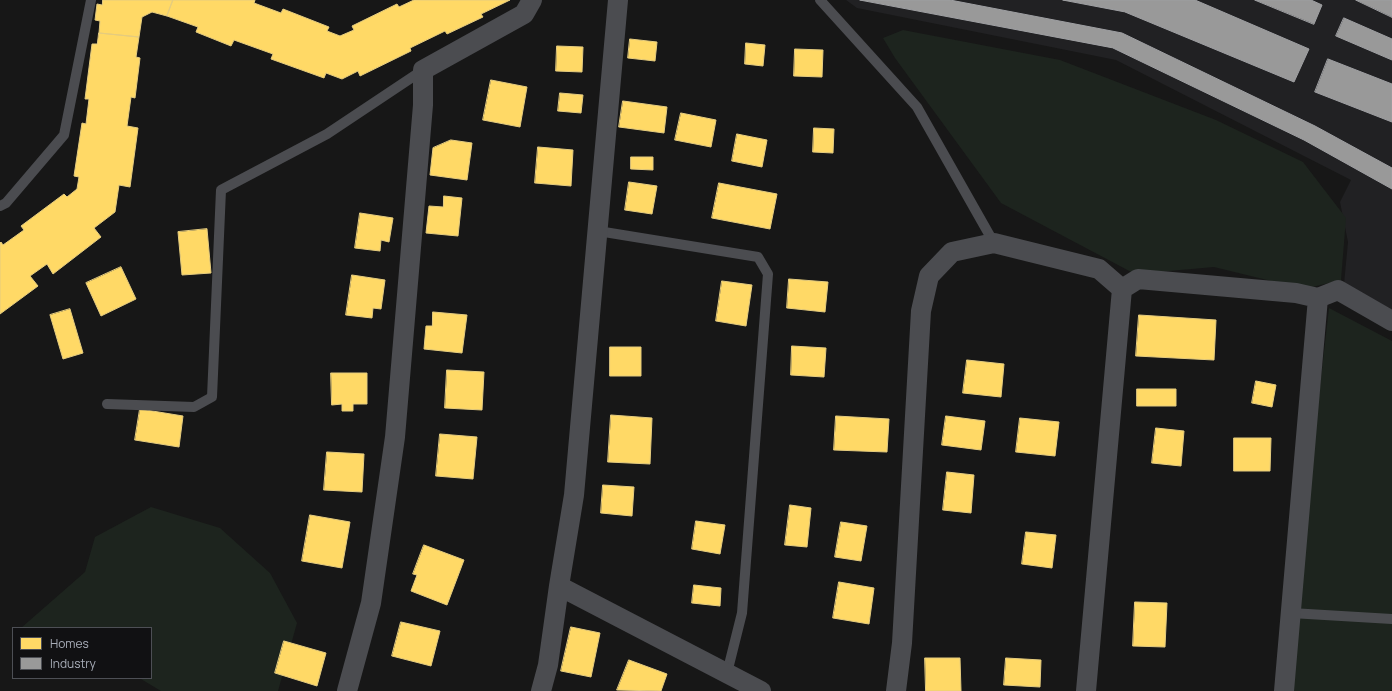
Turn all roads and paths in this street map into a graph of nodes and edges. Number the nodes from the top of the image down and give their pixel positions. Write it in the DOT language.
graph roads {
  1 [pos="91,0"];
  2 [pos="532,0"];
  3 [pos="618,0"];
  4 [pos="820,0"];
  5 [pos="424,70"];
  6 [pos="0,206"];
  7 [pos="598,231"];
  8 [pos="994,242"];
  9 [pos="1122,289"];
  10 [pos="1318,298"];
  11 [pos="1392,321"];
  12 [pos="107,404"];
  13 [pos="559,586"];
  14 [pos="1291,613"];
  15 [pos="1392,619"];
  16 [pos="727,673"];
  17 [pos="347,691"];
  18 [pos="541,691"];
  19 [pos="761,691"];
  20 [pos="896,691"];
  21 [pos="1086,691"];
  22 [pos="1284,691"];
  1 -- 6 [label="lane"];
  2 -- 5 [label="street"];
  3 -- 7 [label="street"];
  4 -- 8 [label="lane"];
  5 -- 12 [label="lane"];
  5 -- 17 [label="street"];
  7 -- 13 [label="street"];
  7 -- 16 [label="lane"];
  8 -- 9 [label="street"];
  8 -- 20 [label="street"];
  9 -- 10 [label="street"];
  9 -- 21 [label="street"];
  10 -- 11 [label="street"];
  10 -- 14 [label="street"];
  13 -- 16 [label="street"];
  13 -- 18 [label="street"];
  14 -- 15 [label="lane"];
  14 -- 22 [label="street"];
  16 -- 19 [label="street"];
}
